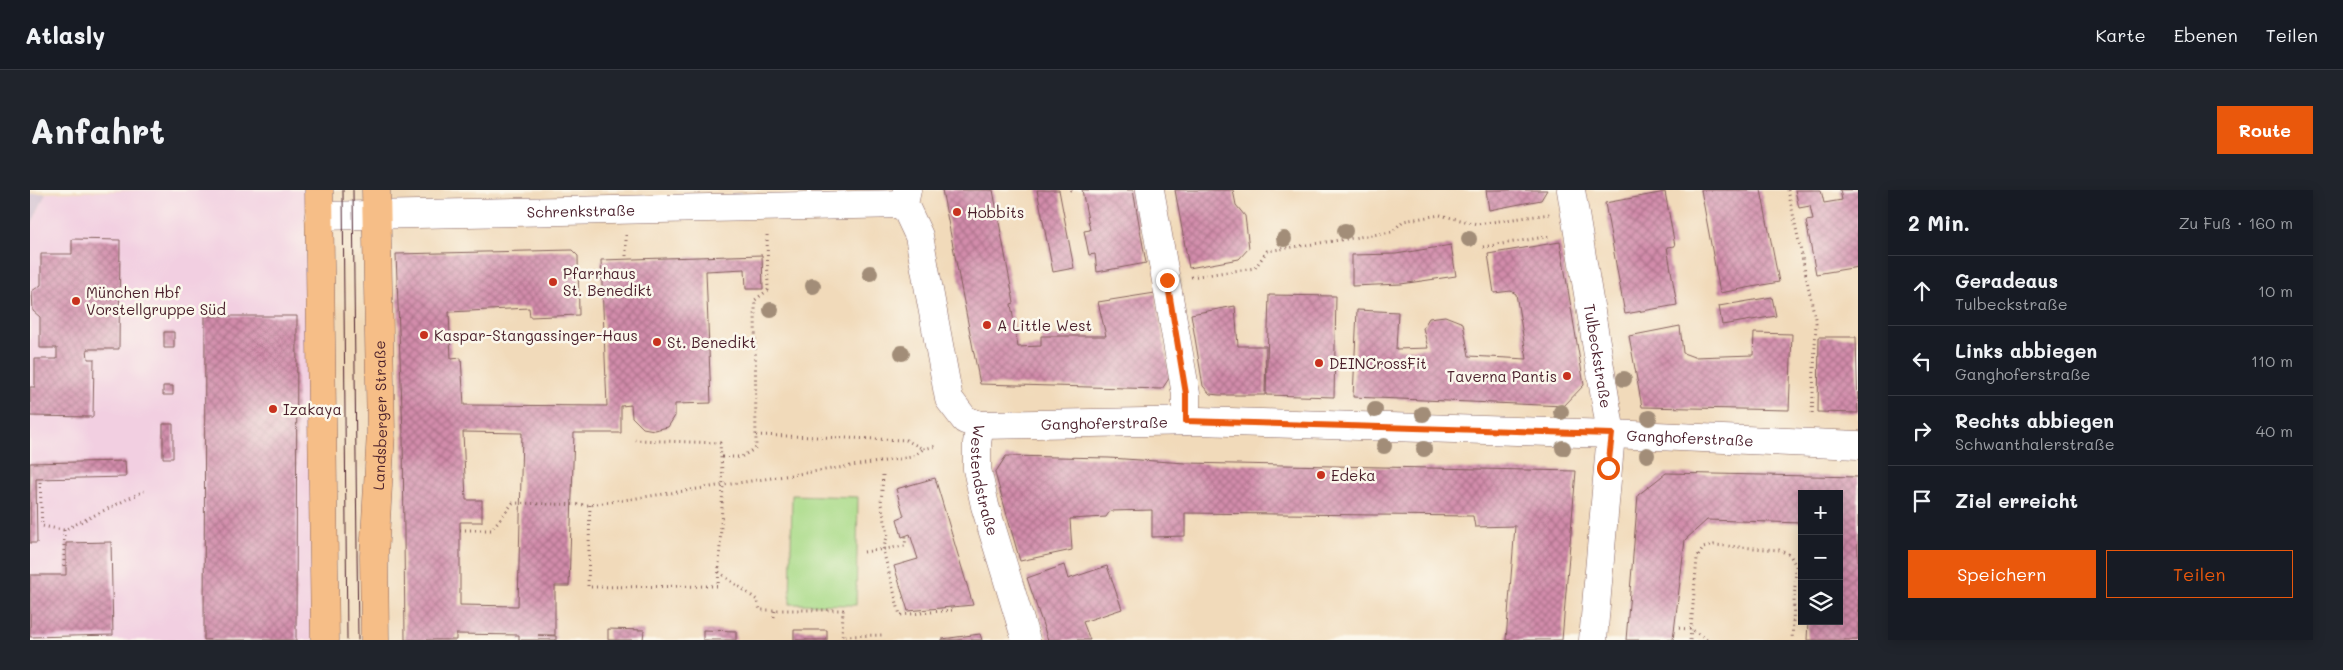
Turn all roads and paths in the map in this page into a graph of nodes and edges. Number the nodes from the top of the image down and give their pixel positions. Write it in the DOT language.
graph roads {
  1 [pos="1150,190"];
  2 [pos="1571,190"];
  3 [pos="1788,190"];
  4 [pos="906,197"];
  5 [pos="376,202"];
  6 [pos="319,203"];
  7 [pos="767,207"];
  8 [pos="1551,214"];
  9 [pos="1555,235"];
  10 [pos="1483,246"];
  11 [pos="1167,280"];
  12 [pos="1812,418"];
  13 [pos="1186,421"];
  14 [pos="978,434"];
  15 [pos="1612,434"];
  16 [pos="756,435"];
  17 [pos="635,440"];
  18 [pos="1858,445"];
  19 [pos="937,446"];
  20 [pos="923,449"];
  21 [pos="722,457"];
  22 [pos="883,475"];
  23 [pos="40,482"];
  24 [pos="723,486"];
  25 [pos="144,490"];
  26 [pos="590,505"];
  27 [pos="64,530"];
  28 [pos="460,530"];
  29 [pos="906,535"];
  30 [pos="883,550"];
  31 [pos="864,552"];
  32 [pos="64,570"];
  33 [pos="719,572"];
  34 [pos="775,610"];
  35 [pos="953,610"];
  36 [pos="774,616"];
  37 [pos="1674,628"];
  38 [pos="1691,629"];
  39 [pos="325,640"];
  40 [pos="375,640"];
  41 [pos="880,640"];
  42 [pos="1026,640"];
  43 [pos="1593,640"];
  44 [pos="1690,640"];
  45 [pos="1707,640"];
  46 [pos="1792,640"];
  1 -- 11 [label="street"];
  2 -- 15 [label="street, Tulbeckstraße"];
  3 -- 12 [label="path"];
  4 -- 7 [label="street, Schrenkstraße"];
  4 -- 14 [label="street, Westendstraße"];
  5 -- 6 [label="street, Schrenkstraße"];
  5 -- 7 [label="street, Schrenkstraße"];
  5 -- 40 [label="main road, Landsberger Straße"];
  6 -- 39 [label="main road"];
  7 -- 16 [label="path"];
  8 -- 11 [label="path"];
  9 -- 10 [label="path"];
  11 -- 13 [label="street"];
  13 -- 14 [label="street, Ganghoferstraße"];
  13 -- 15 [label="street, Ganghoferstraße"];
  14 -- 42 [label="street, Westendstraße"];
  15 -- 18 [label="street, Ganghoferstraße"];
  15 -- 43 [label="street, Tulbeckstraße"];
  16 -- 20 [label="path"];
  16 -- 21 [label="path"];
  17 -- 21 [label="path"];
  19 -- 20 [label="path"];
  20 -- 24 [label="path"];
  21 -- 24 [label="path"];
  22 -- 30 [label="path"];
  23 -- 27 [label="path"];
  24 -- 26 [label="path"];
  24 -- 33 [label="path"];
  25 -- 27 [label="path"];
  26 -- 28 [label="path"];
  26 -- 33 [label="path"];
  27 -- 32 [label="path"];
  29 -- 30 [label="path"];
  30 -- 31 [label="path"];
  30 -- 35 [label="path"];
  33 -- 34 [label="path"];
  34 -- 36 [label="path"];
  34 -- 41 [label="path"];
  37 -- 38 [label="path"];
  38 -- 44 [label="path"];
  38 -- 45 [label="path"];
  38 -- 46 [label="path"];
}
